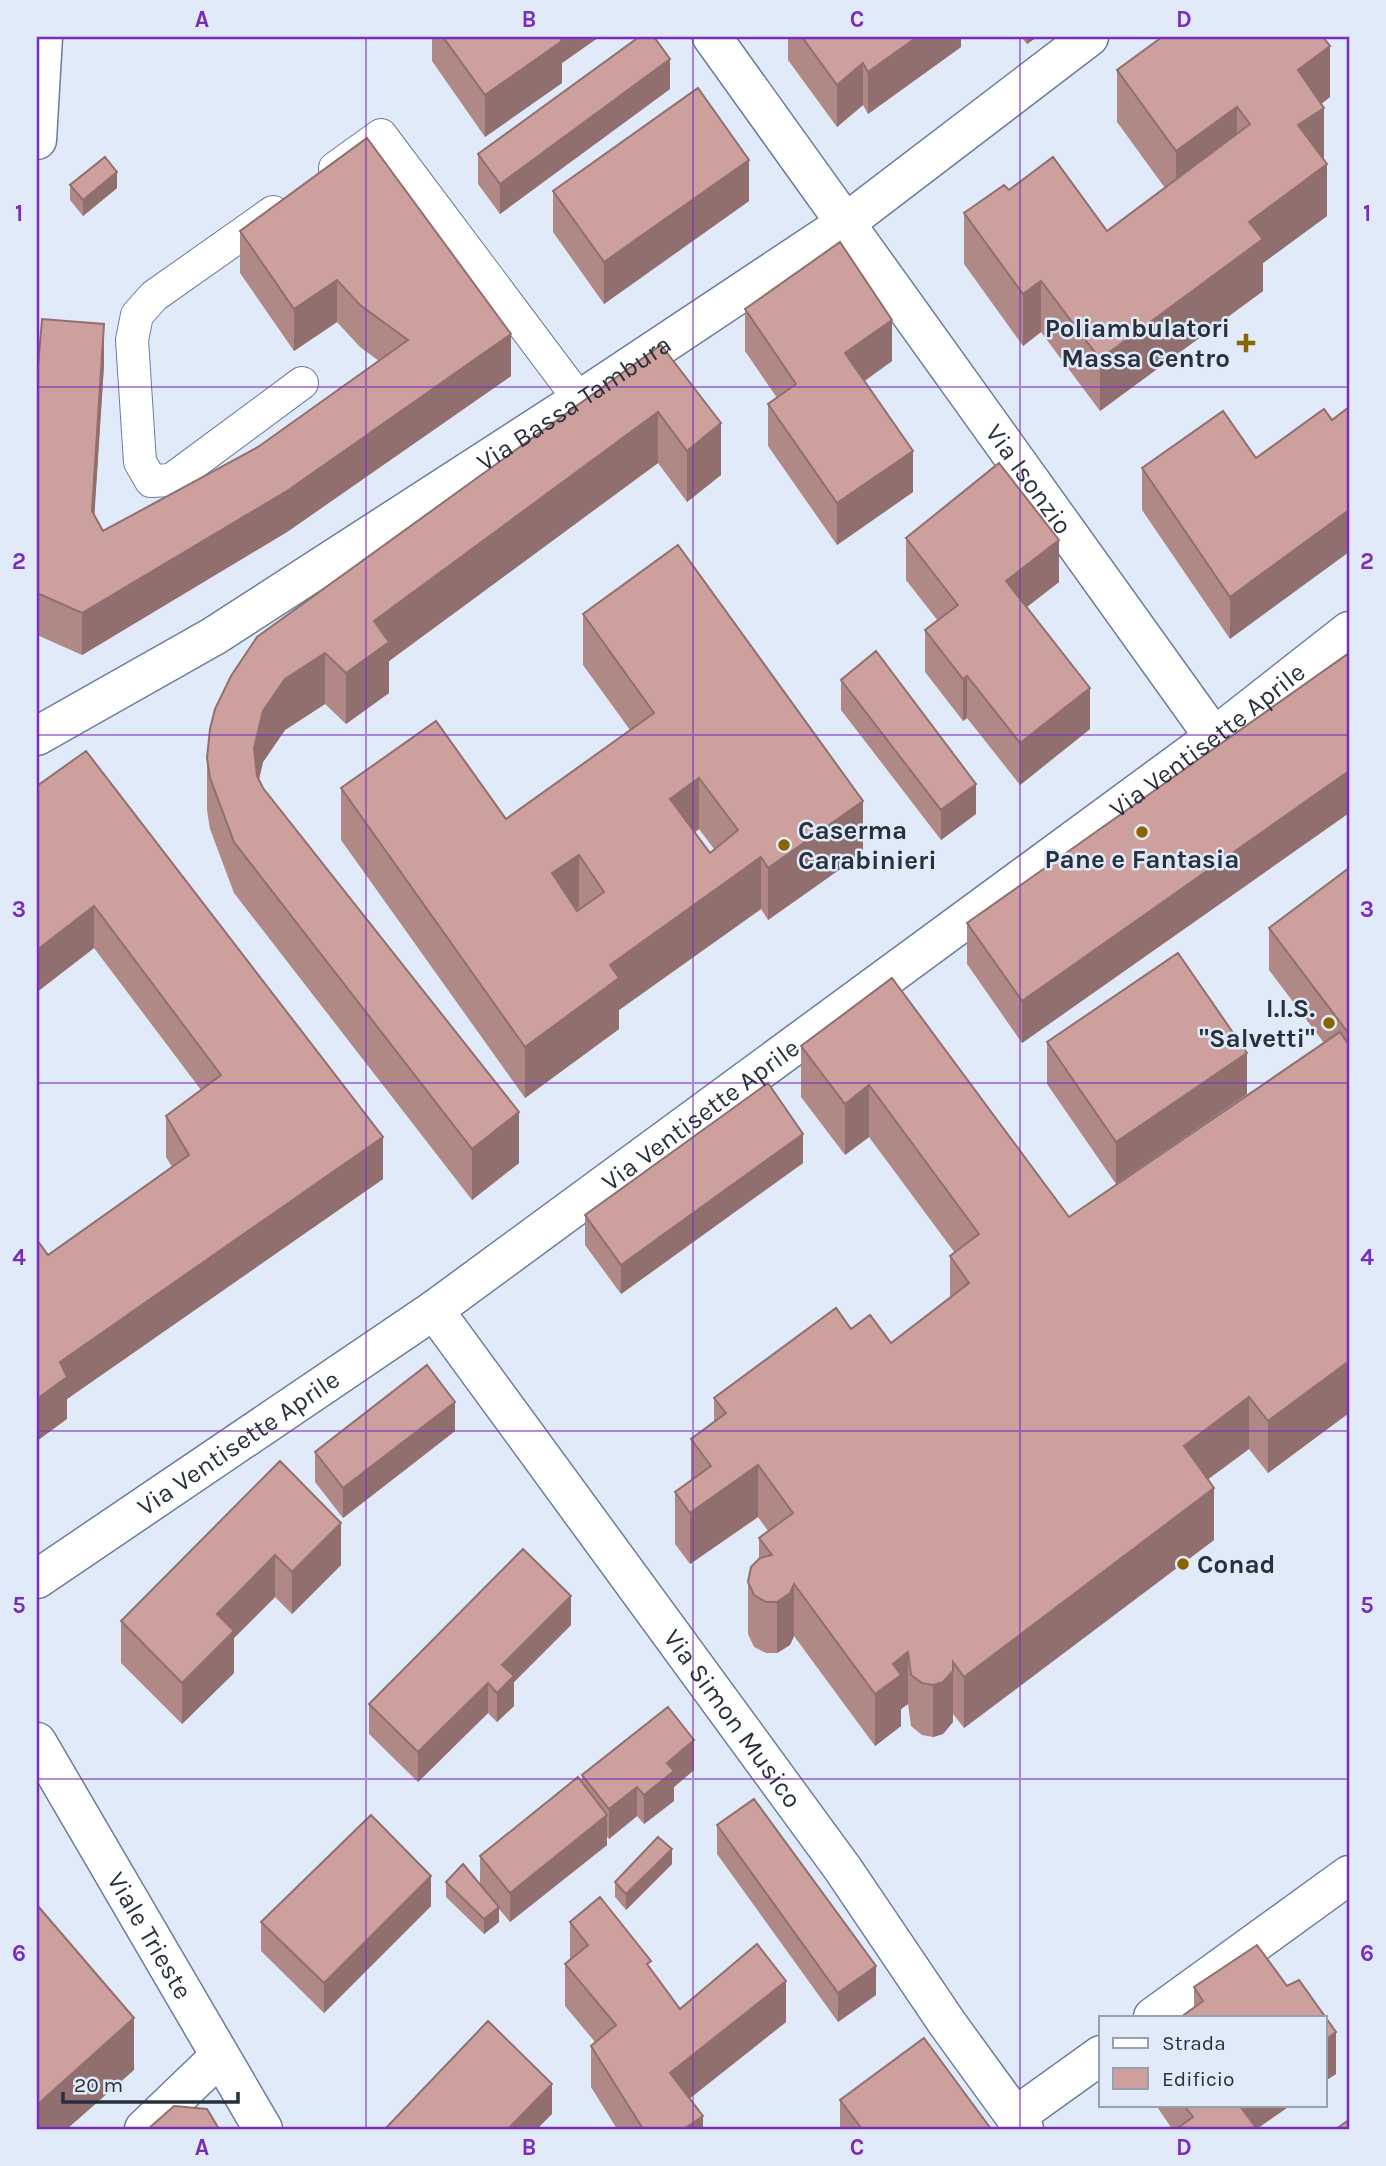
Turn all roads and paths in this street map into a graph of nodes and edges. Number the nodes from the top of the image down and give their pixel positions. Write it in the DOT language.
graph roads {
  1 [pos="43,37"];
  2 [pos="712,37"];
  3 [pos="1089,37"];
  4 [pos="37,140"];
  5 [pos="844,224"];
  6 [pos="302,383"];
  7 [pos="579,399"];
  8 [pos="1349,631"];
  9 [pos="39,731"];
  10 [pos="1214,737"];
  11 [pos="434,1310"];
  12 [pos="37,1579"];
  13 [pos="37,1742"];
  14 [pos="1349,1875"];
  15 [pos="1154,2016"];
  16 [pos="220,2056"];
  17 [pos="1099,2057"];
  18 [pos="1020,2123"];
  19 [pos="145,2129"];
  20 [pos="263,2129"];
  1 -- 4 [label="street"];
  2 -- 5 [label="street, Via Isonzio"];
  3 -- 5 [label="street, Via Bassa Tambura"];
  5 -- 7 [label="street, Via Bassa Tambura"];
  5 -- 10 [label="street, Via Isonzio"];
  6 -- 7 [label="lane"];
  7 -- 9 [label="street, Via Bassa Tambura"];
  8 -- 10 [label="street, Via Ventisette Aprile"];
  10 -- 11 [label="street, Via Ventisette Aprile"];
  11 -- 12 [label="street, Via Ventisette Aprile"];
  11 -- 18 [label="street, Via Simon Musico"];
  13 -- 16 [label="street, Viale Trieste"];
  14 -- 15 [label="street"];
  16 -- 19 [label="street"];
  16 -- 20 [label="street, Viale Trieste"];
  17 -- 18 [label="street"];
}
